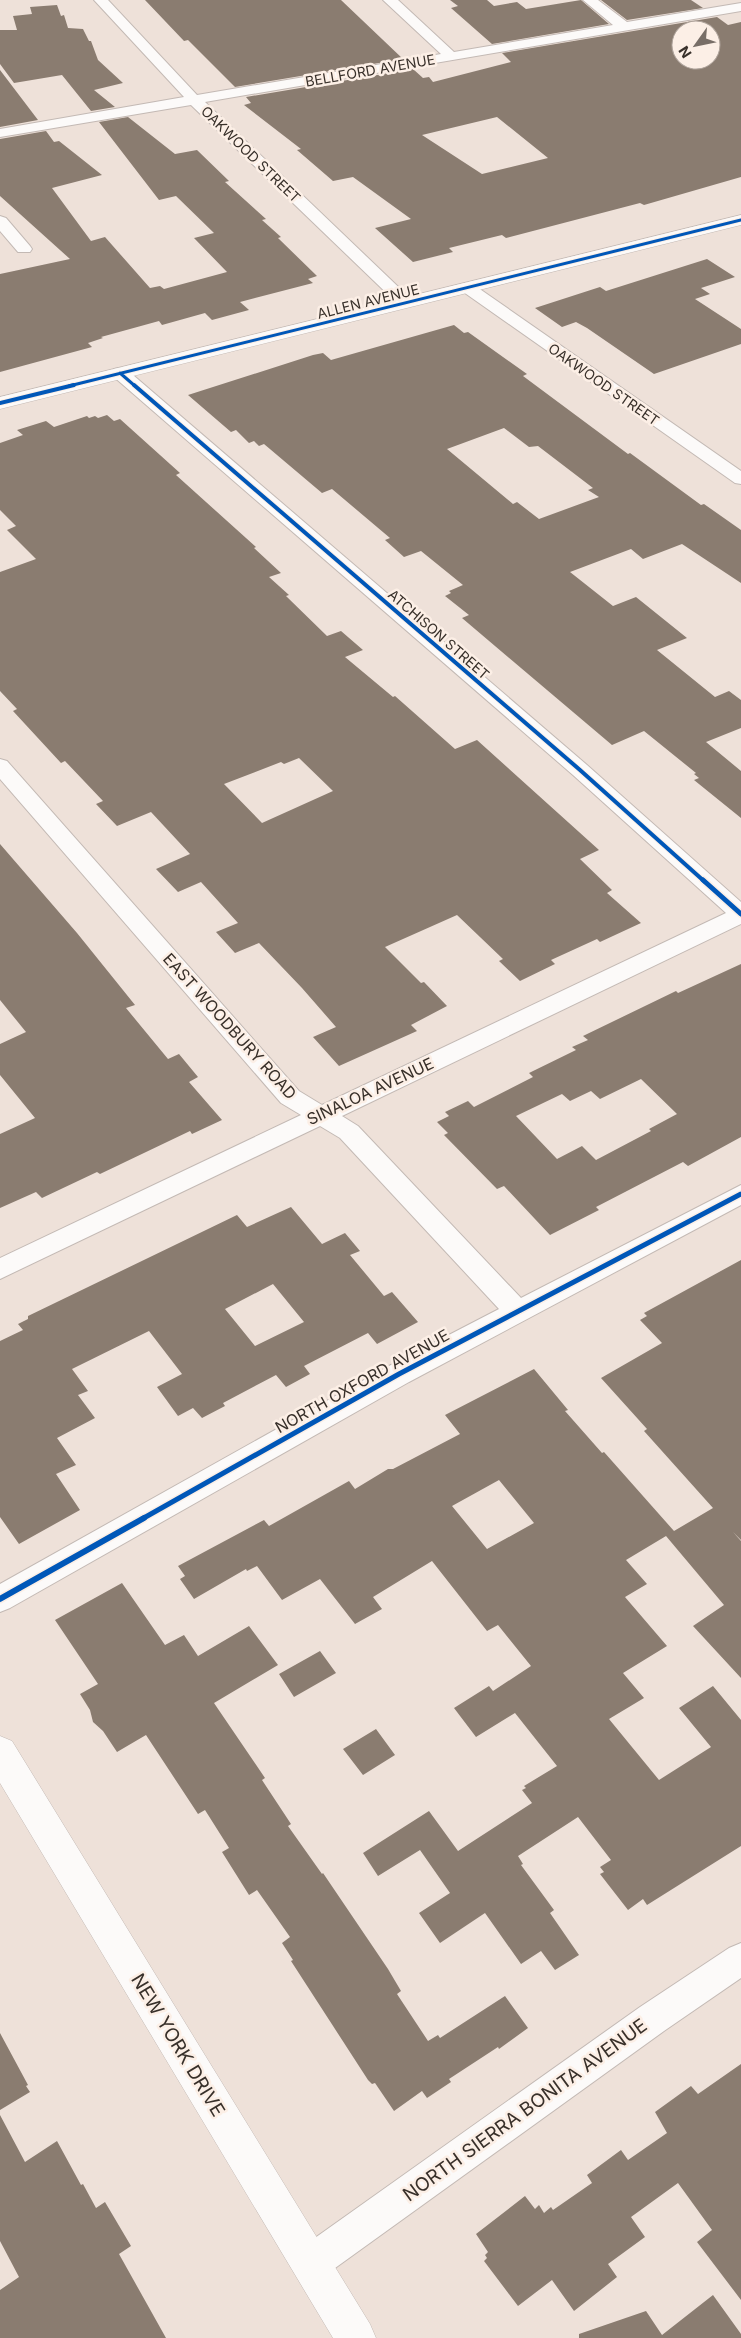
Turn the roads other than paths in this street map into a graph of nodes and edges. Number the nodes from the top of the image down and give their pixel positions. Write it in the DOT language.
graph roads {
  1 [pos="101,0"];
  2 [pos="390,0"];
  3 [pos="590,0"];
  4 [pos="741,7"];
  5 [pos="624,27"];
  6 [pos="451,56"];
  7 [pos="195,101"];
  8 [pos="0,133"];
  9 [pos="741,220"];
  10 [pos="0,221"];
  11 [pos="24,249"];
  12 [pos="468,288"];
  13 [pos="406,303"];
  14 [pos="120,373"];
  15 [pos="0,402"];
  16 [pos="741,479"];
  17 [pos="0,766"];
  18 [pos="741,915"];
  19 [pos="321,1115"];
  20 [pos="741,1194"];
  21 [pos="0,1269"];
  22 [pos="517,1311"];
  23 [pos="0,1598"];
  24 [pos="0,1752"];
  25 [pos="741,1960"];
  26 [pos="312,2263"];
  27 [pos="356,2338"];
  1 -- 7 [label="street, OAKWOOD STREET"];
  2 -- 6 [label="street"];
  3 -- 5 [label="street"];
  4 -- 5 [label="street, BELLFORD AVENUE"];
  5 -- 6 [label="street, BELLFORD AVENUE"];
  6 -- 7 [label="street, BELLFORD AVENUE"];
  7 -- 8 [label="street, BELLFORD AVENUE"];
  7 -- 13 [label="street, OAKWOOD STREET"];
  9 -- 12 [label="street, ALLEN AVENUE"];
  10 -- 11 [label="street"];
  12 -- 13 [label="street, ALLEN AVENUE"];
  12 -- 16 [label="street, OAKWOOD STREET"];
  13 -- 14 [label="street, ALLEN AVENUE"];
  14 -- 15 [label="street, ALLEN AVENUE"];
  14 -- 18 [label="street, ATCHISON STREET"];
  17 -- 19 [label="street, EAST WOODBURY ROAD"];
  18 -- 19 [label="street, SINALOA AVENUE"];
  19 -- 21 [label="street, SINALOA AVENUE"];
  19 -- 22 [label="street, EAST WOODBURY ROAD"];
  20 -- 22 [label="street, NORTH OXFORD AVENUE"];
  22 -- 23 [label="street, NORTH OXFORD AVENUE"];
  24 -- 26 [label="street, NEW YORK DRIVE"];
  25 -- 26 [label="street, NORTH SIERRA BONITA AVENUE"];
  26 -- 27 [label="street, NEW YORK DRIVE"];
}
